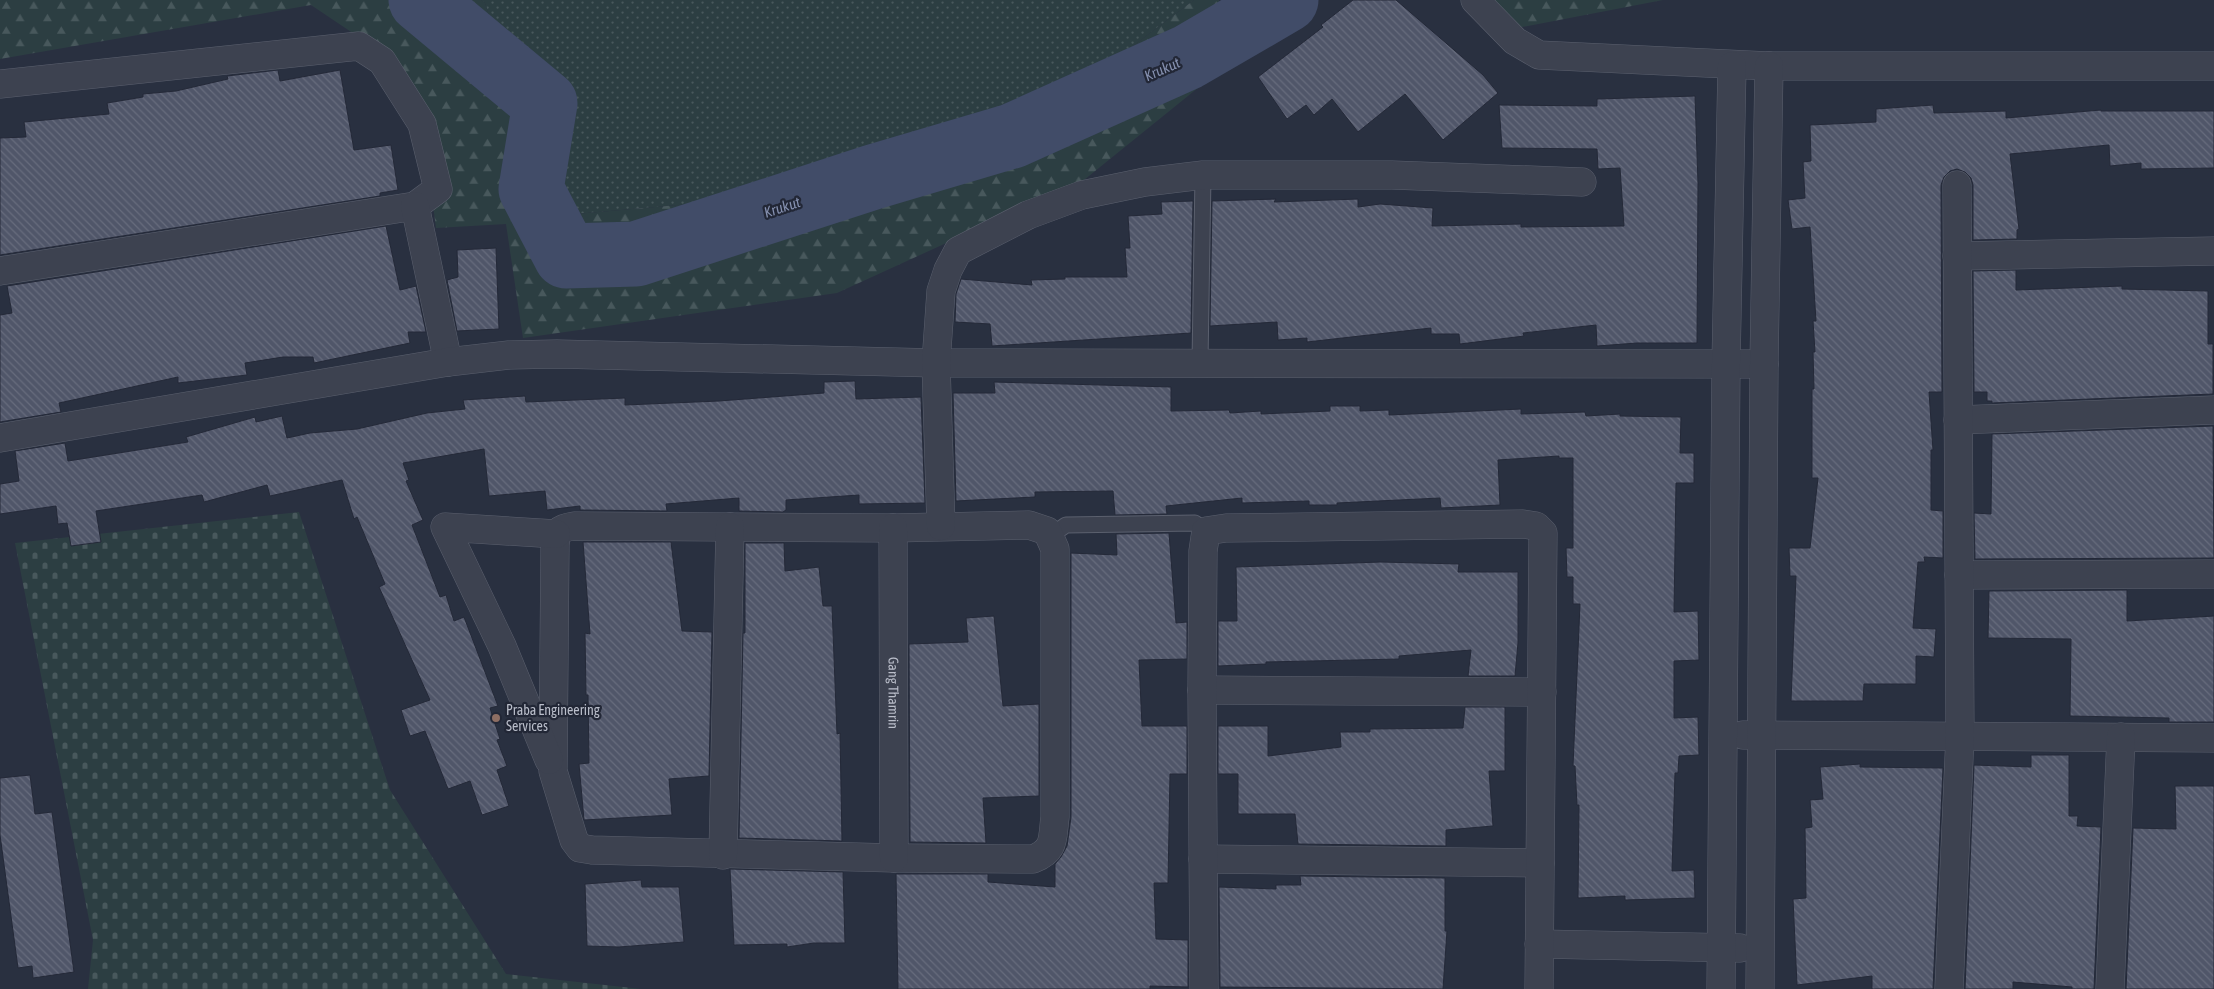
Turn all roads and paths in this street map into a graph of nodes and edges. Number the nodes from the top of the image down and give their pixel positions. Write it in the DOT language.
graph roads {
  1 [pos="1476,0"];
  2 [pos="1732,66"];
  3 [pos="1769,66"];
  4 [pos="2214,66"];
  5 [pos="0,84"];
  6 [pos="1203,176"];
  7 [pos="1582,182"];
  8 [pos="1957,185"];
  9 [pos="415,206"];
  10 [pos="2214,251"];
  11 [pos="1957,256"];
  12 [pos="0,272"];
  13 [pos="448,362"];
  14 [pos="936,363"];
  15 [pos="1200,363"];
  16 [pos="1726,364"];
  17 [pos="1764,364"];
  18 [pos="2214,410"];
  19 [pos="1958,420"];
  20 [pos="0,438"];
  21 [pos="941,526"];
  22 [pos="730,527"];
  23 [pos="893,528"];
  24 [pos="1206,532"];
  25 [pos="556,534"];
  26 [pos="1050,536"];
  27 [pos="2214,574"];
  28 [pos="1959,575"];
  29 [pos="1202,690"];
  30 [pos="1542,692"];
  31 [pos="1724,734"];
  32 [pos="1761,735"];
  33 [pos="1960,735"];
  34 [pos="2121,737"];
  35 [pos="2214,738"];
  36 [pos="553,771"];
  37 [pos="723,855"];
  38 [pos="894,858"];
  39 [pos="1203,859"];
  40 [pos="1540,863"];
  41 [pos="1540,944"];
  42 [pos="1721,948"];
  43 [pos="1760,948"];
  44 [pos="1204,989"];
  45 [pos="1539,989"];
  46 [pos="1721,989"];
  47 [pos="1760,989"];
  48 [pos="1949,989"];
  49 [pos="2110,989"];
  1 -- 2 [label="street"];
  2 -- 3 [label="street"];
  2 -- 16 [label="street"];
  3 -- 4 [label="street"];
  3 -- 17 [label="street"];
  5 -- 9 [label="street"];
  6 -- 7 [label="street"];
  6 -- 14 [label="street"];
  6 -- 15 [label="lane"];
  8 -- 11 [label="street"];
  9 -- 12 [label="street"];
  9 -- 13 [label="street"];
  10 -- 11 [label="street"];
  11 -- 19 [label="street"];
  13 -- 14 [label="street"];
  13 -- 20 [label="street"];
  14 -- 15 [label="street"];
  14 -- 21 [label="street"];
  15 -- 16 [label="street"];
  16 -- 17 [label="street"];
  16 -- 31 [label="street"];
  17 -- 32 [label="street"];
  18 -- 19 [label="street"];
  19 -- 28 [label="street"];
  21 -- 23 [label="street"];
  21 -- 26 [label="street"];
  22 -- 23 [label="street"];
  22 -- 25 [label="street"];
  22 -- 37 [label="street"];
  23 -- 38 [label="street, Gang Thamrin"];
  24 -- 26 [label="lane"];
  24 -- 29 [label="street"];
  24 -- 30 [label="street"];
  25 -- 36 [label="street"];
  25 -- 36 [label="street"];
  26 -- 38 [label="street"];
  27 -- 28 [label="street"];
  28 -- 33 [label="street"];
  29 -- 30 [label="street"];
  29 -- 39 [label="street"];
  30 -- 40 [label="street"];
  31 -- 32 [label="street"];
  31 -- 42 [label="street"];
  32 -- 33 [label="street"];
  32 -- 43 [label="street"];
  33 -- 34 [label="street"];
  33 -- 48 [label="street"];
  34 -- 35 [label="street"];
  34 -- 49 [label="street"];
  36 -- 37 [label="street"];
  37 -- 38 [label="street"];
  39 -- 40 [label="street"];
  39 -- 44 [label="street"];
  40 -- 41 [label="street"];
  41 -- 42 [label="street"];
  41 -- 45 [label="street"];
  42 -- 43 [label="street"];
  42 -- 46 [label="street"];
  43 -- 47 [label="street"];
}
